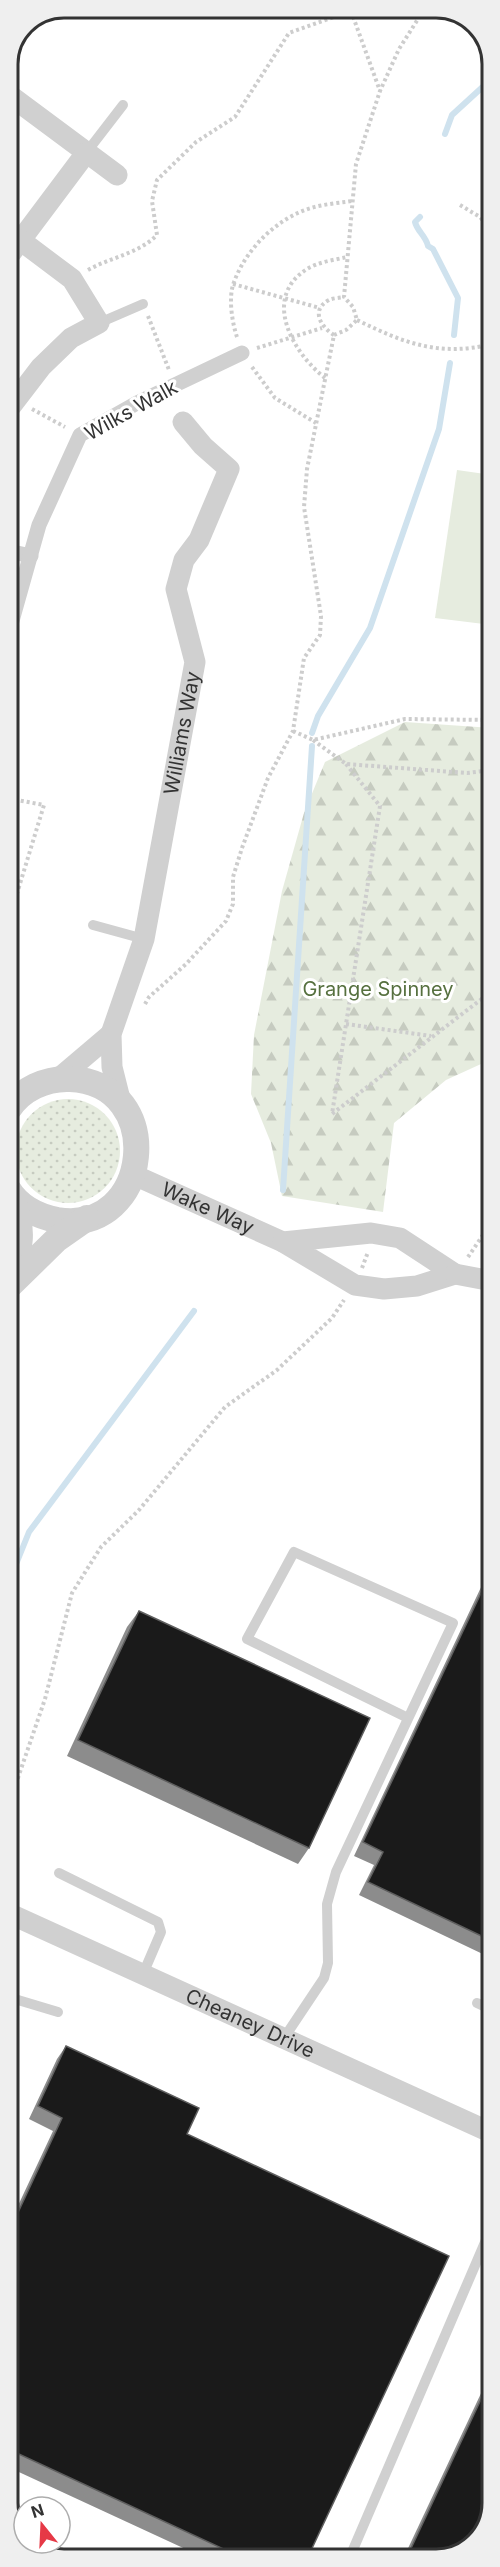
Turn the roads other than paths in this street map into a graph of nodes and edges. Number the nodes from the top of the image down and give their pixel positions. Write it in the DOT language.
graph roads {
  1 [pos="18,102"];
  2 [pos="123,105"];
  3 [pos="86,153"];
  4 [pos="117,175"];
  5 [pos="18,244"];
  6 [pos="18,251"];
  7 [pos="143,304"];
  8 [pos="99,323"];
  9 [pos="242,353"];
  10 [pos="18,397"];
  11 [pos="183,422"];
  12 [pos="18,553"];
  13 [pos="31,556"];
  14 [pos="18,600"];
  15 [pos="93,925"];
  16 [pos="144,939"];
  17 [pos="111,1034"];
  18 [pos="58,1079"];
  19 [pos="18,1097"];
  20 [pos="121,1103"];
  21 [pos="134,1174"];
  22 [pos="18,1201"];
  23 [pos="18,1214"];
  24 [pos="87,1218"];
  25 [pos="283,1242"];
  26 [pos="18,1253"];
  27 [pos="455,1274"];
  28 [pos="18,1277"];
  29 [pos="482,1279"];
  30 [pos="408,1718"];
  31 [pos="59,1873"];
  32 [pos="18,1918"];
  33 [pos="143,1974"];
  34 [pos="18,2000"];
  35 [pos="477,2003"];
  36 [pos="482,2005"];
  37 [pos="58,2012"];
  38 [pos="284,2038"];
  39 [pos="482,2128"];
  40 [pos="482,2249"];
  41 [pos="353,2549"];
  1 -- 3 [label="street"];
  2 -- 3 [label="lane"];
  3 -- 4 [label="street"];
  3 -- 5 [label="street"];
  6 -- 8 [label="street"];
  7 -- 8 [label="lane"];
  8 -- 10 [label="street"];
  9 -- 13 [label="street, Wilks Walk"];
  11 -- 16 [label="street, Williams Way"];
  12 -- 13 [label="street"];
  13 -- 14 [label="street, Wilks Walk"];
  15 -- 16 [label="lane"];
  16 -- 17 [label="street, Williams Way"];
  17 -- 18 [label="street"];
  17 -- 20 [label="street, Williams Way"];
  18 -- 19 [label="street"];
  18 -- 20 [label="street"];
  20 -- 21 [label="street"];
  21 -- 24 [label="street"];
  21 -- 25 [label="street, Wake Way"];
  22 -- 24 [label="street"];
  23 -- 26 [label="street"];
  24 -- 28 [label="street"];
  25 -- 27 [label="street, Wake Way"];
  25 -- 27 [label="street, Wake Way"];
  27 -- 29 [label="street, Wake Way"];
  30 -- 30 [label="lane"];
  30 -- 38 [label="lane"];
  31 -- 33 [label="lane"];
  32 -- 33 [label="street, Cheaney Drive"];
  33 -- 38 [label="street, Cheaney Drive"];
  34 -- 37 [label="lane"];
  35 -- 36 [label="lane"];
  38 -- 39 [label="street, Cheaney Drive"];
  40 -- 41 [label="lane"];
}
